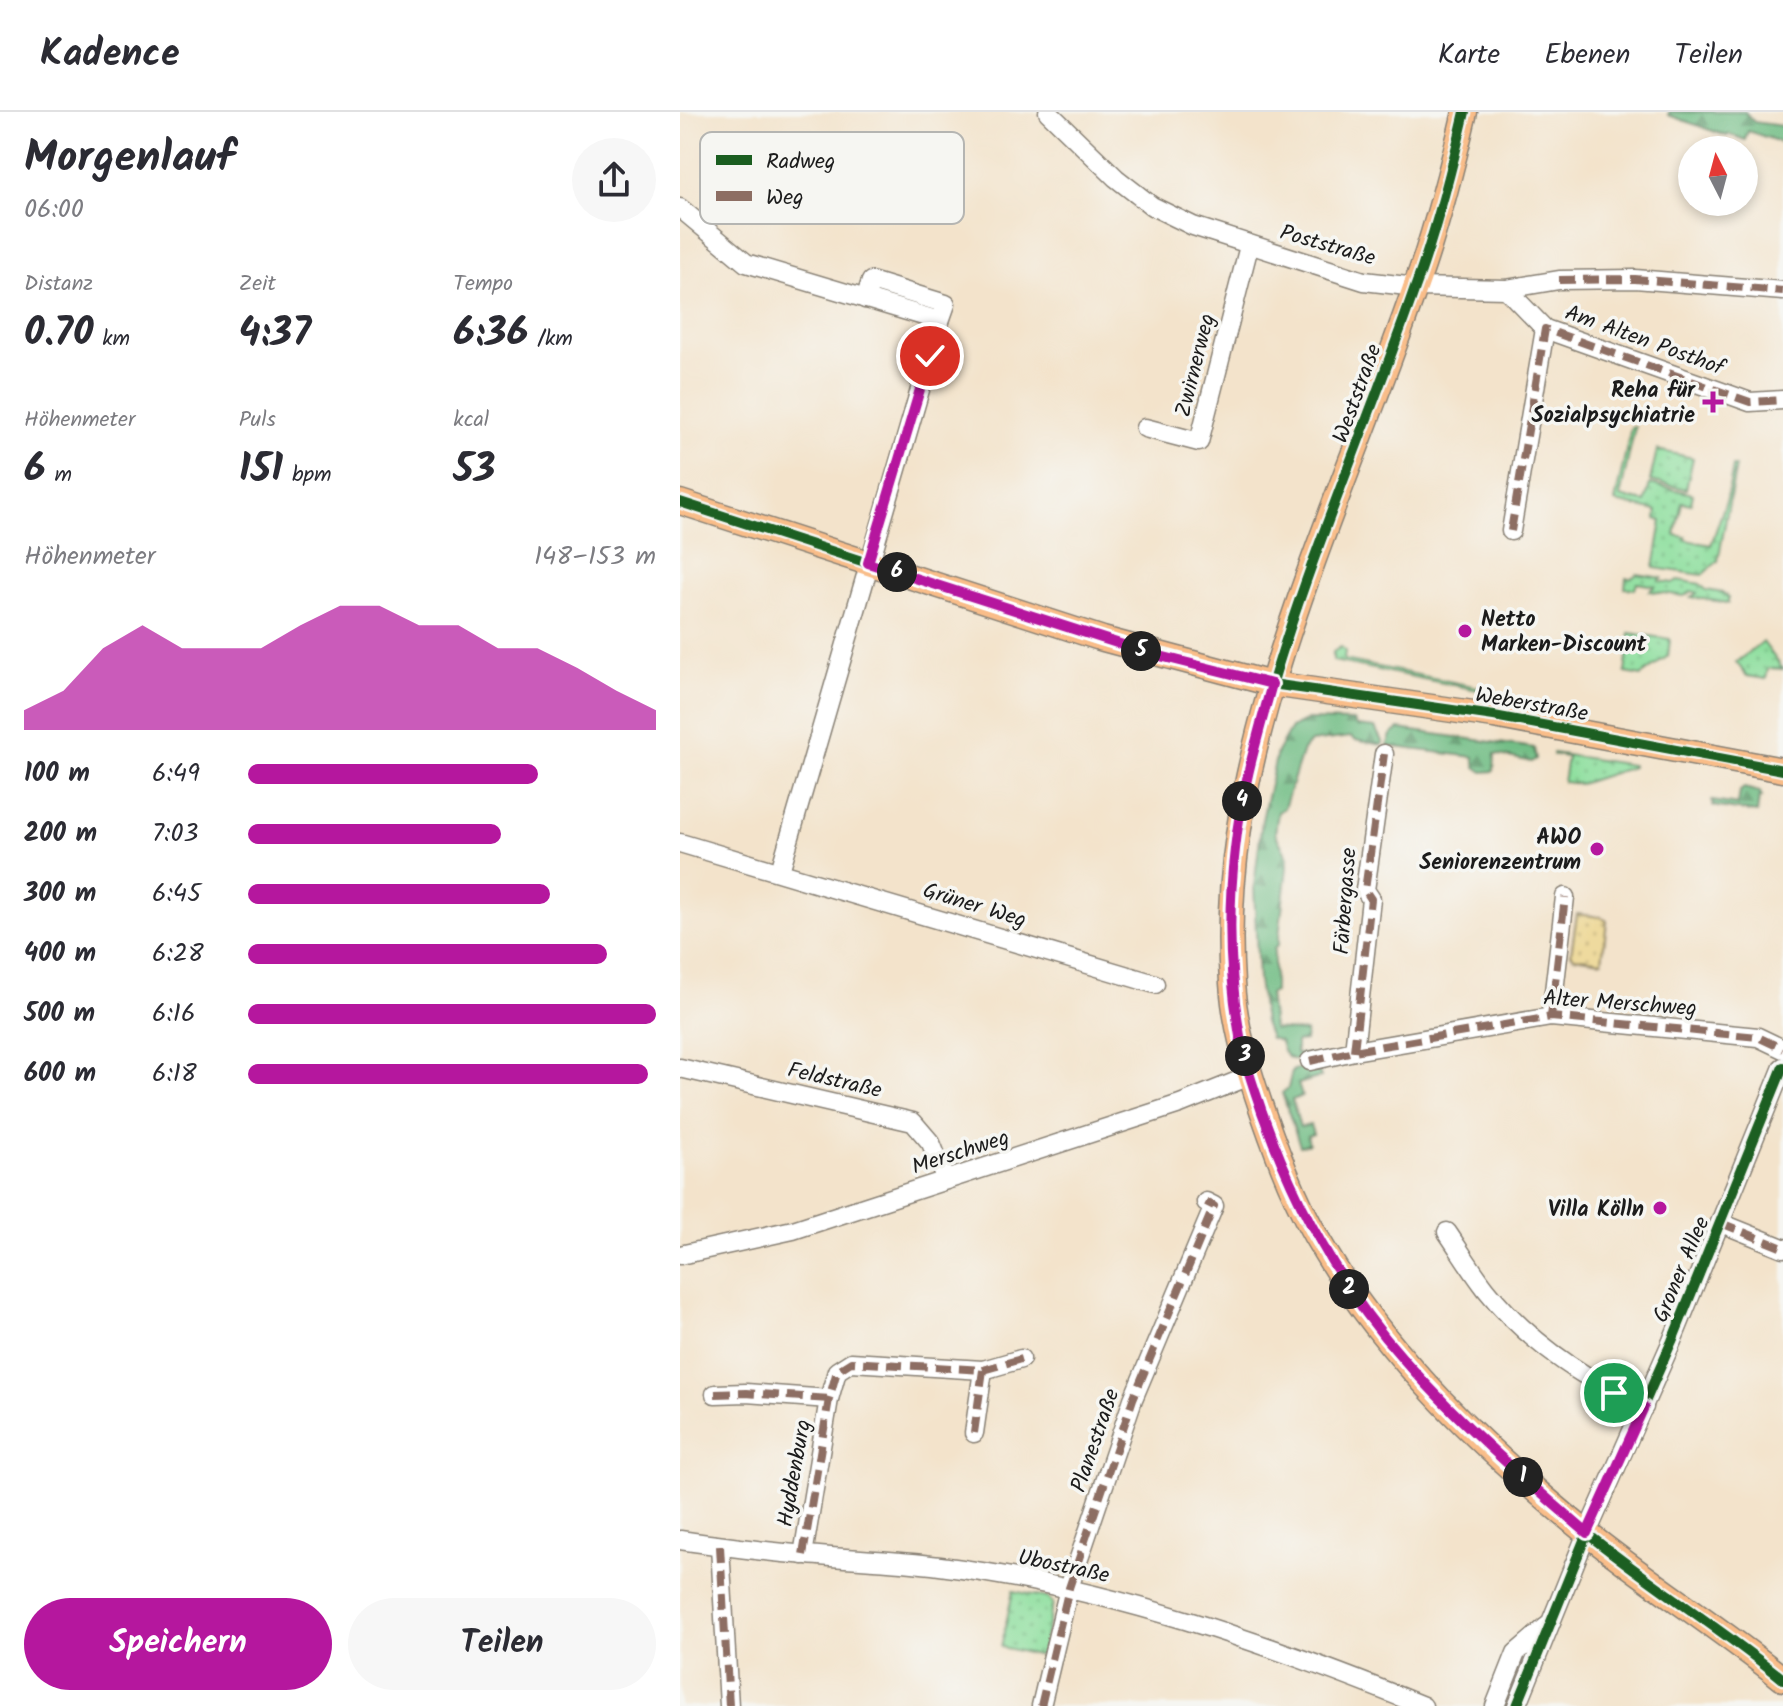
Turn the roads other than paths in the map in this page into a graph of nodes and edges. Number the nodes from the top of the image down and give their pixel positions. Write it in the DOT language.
graph roads {
  1 [pos="1048,112"];
  2 [pos="1465,112"];
  3 [pos="680,208"];
  4 [pos="1249,246"];
  5 [pos="1416,287"];
  6 [pos="1506,289"];
  7 [pos="1783,291"];
  8 [pos="1545,329"];
  9 [pos="1783,400"];
  10 [pos="1145,428"];
  11 [pos="680,502"];
  12 [pos="1511,531"];
  13 [pos="868,563"];
  14 [pos="1272,684"];
  15 [pos="1384,754"];
  16 [pos="1783,770"];
  17 [pos="680,843"];
  18 [pos="780,871"];
  19 [pos="1565,897"];
  20 [pos="1155,984"];
  21 [pos="1551,1017"];
  22 [pos="1783,1049"];
  23 [pos="1354,1051"];
  24 [pos="1310,1061"];
  25 [pos="1783,1067"];
  26 [pos="680,1068"];
  27 [pos="1250,1076"];
  28 [pos="946,1180"];
  29 [pos="1206,1202"];
  30 [pos="1721,1223"];
  31 [pos="1447,1232"];
  32 [pos="1783,1248"];
  33 [pos="680,1255"];
  34 [pos="1021,1359"];
  35 [pos="983,1370"];
  36 [pos="715,1394"];
  37 [pos="829,1399"];
  38 [pos="1644,1407"];
  39 [pos="974,1433"];
  40 [pos="1587,1533"];
  41 [pos="680,1540"];
  42 [pos="720,1546"];
  43 [pos="803,1555"];
  44 [pos="1069,1588"];
  45 [pos="1551,1622"];
  46 [pos="1783,1679"];
  47 [pos="729,1706"];
  48 [pos="1041,1706"];
  49 [pos="1423,1706"];
  50 [pos="1495,1706"];
  51 [pos="1517,1706"];
  1 -- 4 [label="street, Poststraße"];
  2 -- 5 [label="main road, Weststraße"];
  3 -- 13 [label="street"];
  4 -- 5 [label="street, Poststraße"];
  4 -- 10 [label="street, Zwirnerweg"];
  5 -- 6 [label="street, Poststraße"];
  5 -- 14 [label="main road, Weststraße"];
  6 -- 7 [label="street, Poststraße"];
  6 -- 8 [label="street, Am Alten Posthof"];
  8 -- 9 [label="street, Am Alten Posthof"];
  8 -- 12 [label="street"];
  11 -- 13 [label="main road, Weberstraße"];
  13 -- 14 [label="main road, Weberstraße"];
  13 -- 18 [label="street"];
  14 -- 16 [label="main road, Weberstraße"];
  14 -- 27 [label="main road, Weststraße"];
  15 -- 23 [label="street, Färbergasse"];
  17 -- 18 [label="street, Grüner Weg"];
  18 -- 20 [label="street, Grüner Weg"];
  19 -- 21 [label="street"];
  21 -- 22 [label="street, Alter Merschweg"];
  21 -- 23 [label="street, Alter Merschweg"];
  23 -- 24 [label="street, Alter Merschweg"];
  25 -- 30 [label="street, Groner Allee"];
  26 -- 28 [label="street, Feldstraße"];
  27 -- 28 [label="street, Merschweg"];
  27 -- 40 [label="main road, Weststraße"];
  28 -- 33 [label="street, Merschweg"];
  29 -- 44 [label="street, Planestraße"];
  30 -- 32 [label="street"];
  30 -- 38 [label="street, Groner Allee"];
  31 -- 38 [label="street"];
  34 -- 35 [label="street, Hyddenburg"];
  35 -- 37 [label="street, Hyddenburg"];
  35 -- 39 [label="street"];
  36 -- 37 [label="street, Hyddenburg"];
  37 -- 43 [label="street, Hyddenburg"];
  38 -- 40 [label="street, Groner Allee"];
  40 -- 45 [label="street, Groner Allee"];
  40 -- 46 [label="main road, Weststraße"];
  41 -- 42 [label="street, Ubostraße"];
  42 -- 43 [label="street, Ubostraße"];
  42 -- 47 [label="street"];
  43 -- 44 [label="street, Ubostraße"];
  44 -- 48 [label="street, Planestraße"];
  44 -- 49 [label="street, Ubostraße"];
  45 -- 50 [label="street, Groner Allee"];
  45 -- 51 [label="street, Groner Allee"];
}
